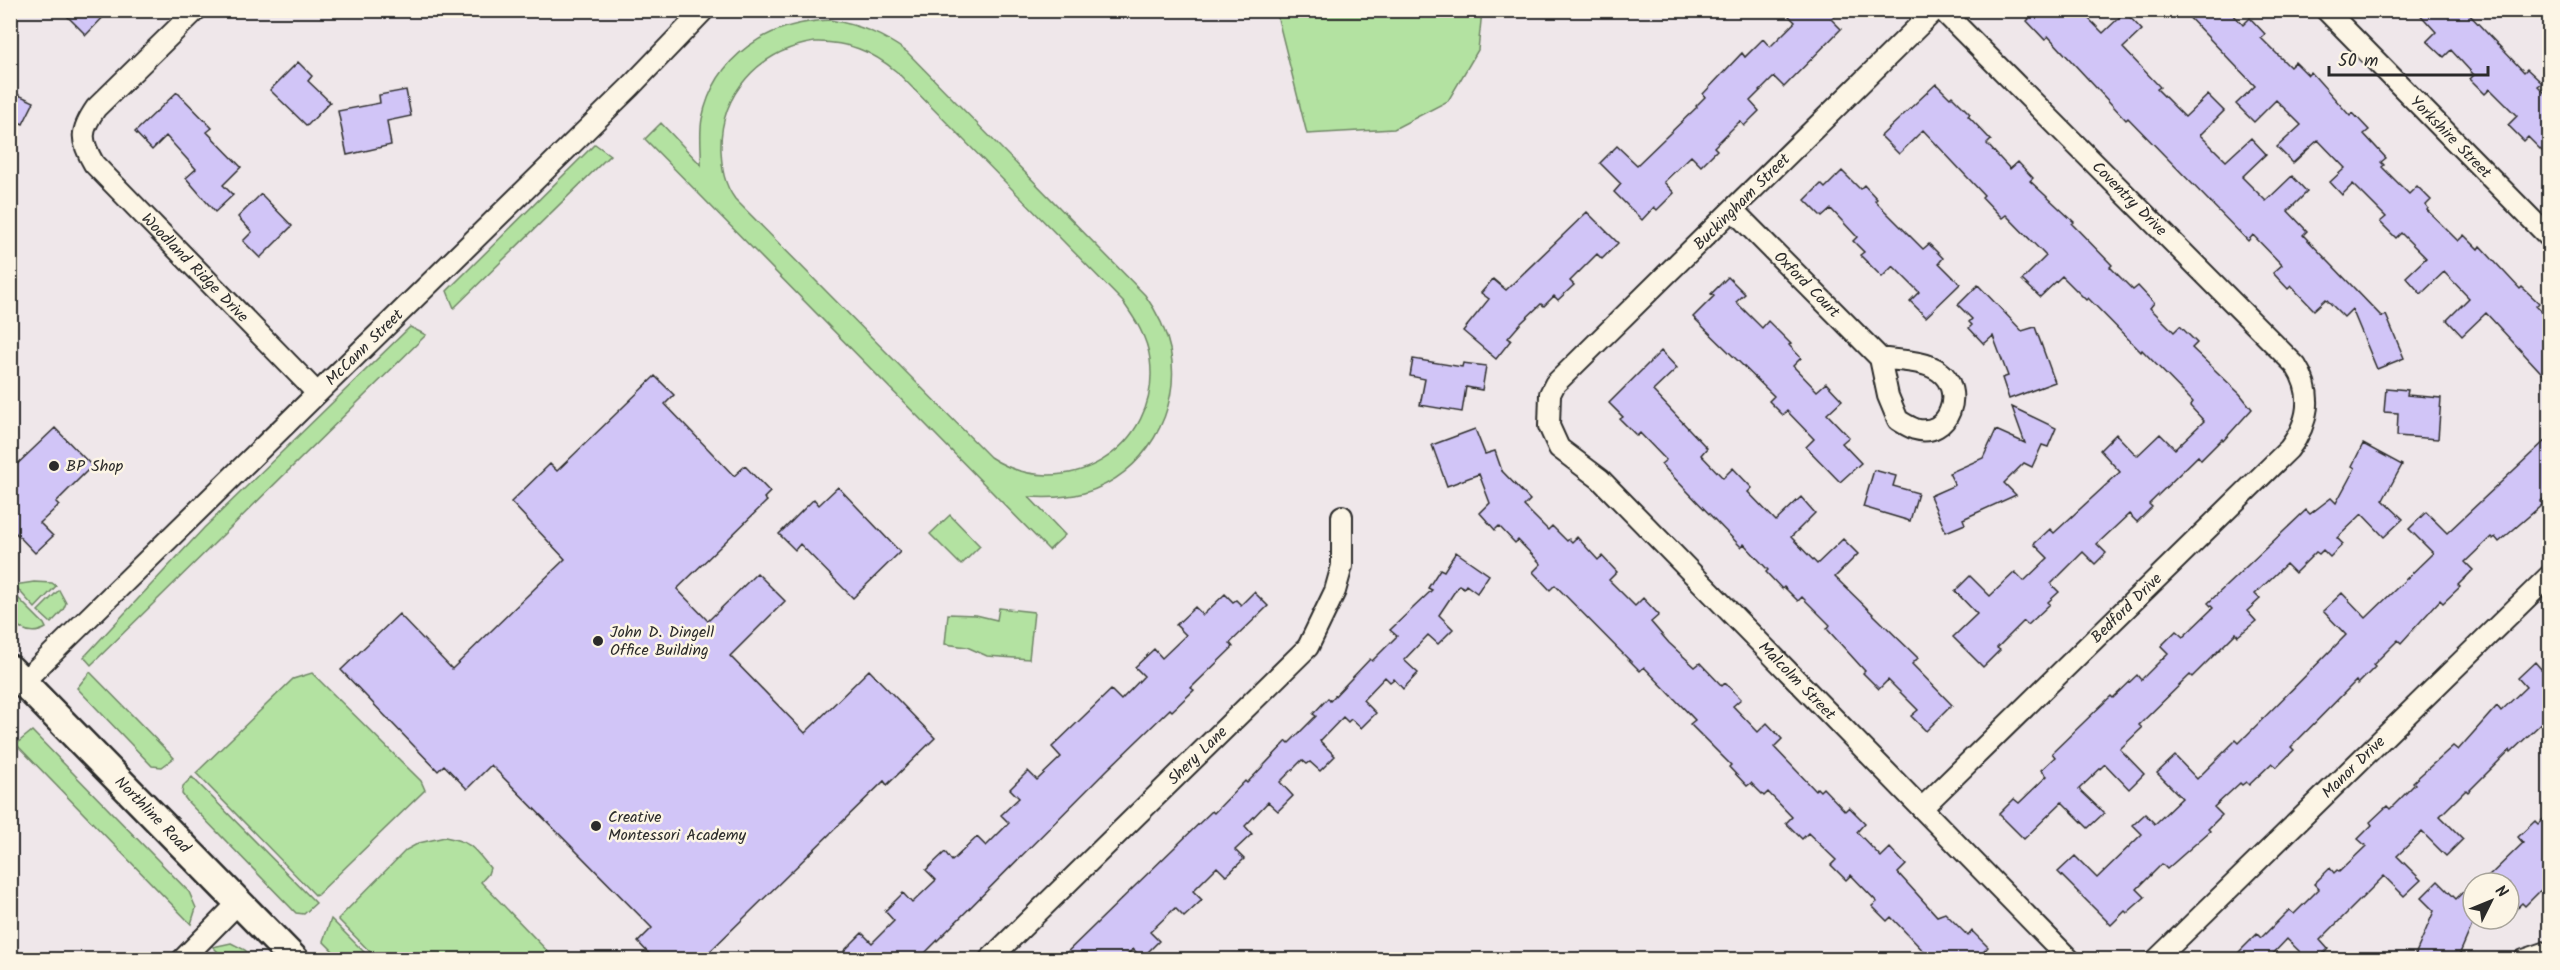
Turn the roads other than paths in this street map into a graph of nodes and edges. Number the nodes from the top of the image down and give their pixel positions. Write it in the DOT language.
graph roads {
  1 [pos="196,10"];
  2 [pos="704,10"];
  3 [pos="1935,10"];
  4 [pos="1942,10"];
  5 [pos="2326,10"];
  6 [pos="1733,210"];
  7 [pos="2550,238"];
  8 [pos="1880,358"];
  9 [pos="316,392"];
  10 [pos="2307,393"];
  11 [pos="1550,394"];
  12 [pos="1342,516"];
  13 [pos="2550,575"];
  14 [pos="17,676"];
  15 [pos="1922,808"];
  16 [pos="239,902"];
  17 [pos="2550,951"];
  18 [pos="182,960"];
  19 [pos="295,960"];
  20 [pos="989,960"];
  21 [pos="2070,960"];
  22 [pos="2156,960"];
  23 [pos="2524,960"];
  1 -- 9 [label="street, Woodland Ridge Drive"];
  2 -- 9 [label="street, McCann Street"];
  3 -- 6 [label="street, Buckingham Street"];
  4 -- 10 [label="street, Coventry Drive"];
  5 -- 7 [label="street, Yorkshire Street"];
  6 -- 8 [label="street, Oxford Court"];
  6 -- 11 [label="street, Buckingham Street"];
  9 -- 14 [label="street, McCann Street"];
  10 -- 15 [label="street, Bedford Drive"];
  11 -- 15 [label="street, Malcolm Street"];
  12 -- 20 [label="street, Shery Lane"];
  13 -- 22 [label="street, Manor Drive"];
  14 -- 16 [label="main road, Northline Road"];
  15 -- 21 [label="street, Malcolm Street"];
  16 -- 18 [label="street"];
  16 -- 19 [label="main road, Northline Road"];
  17 -- 23 [label="street"];
}
